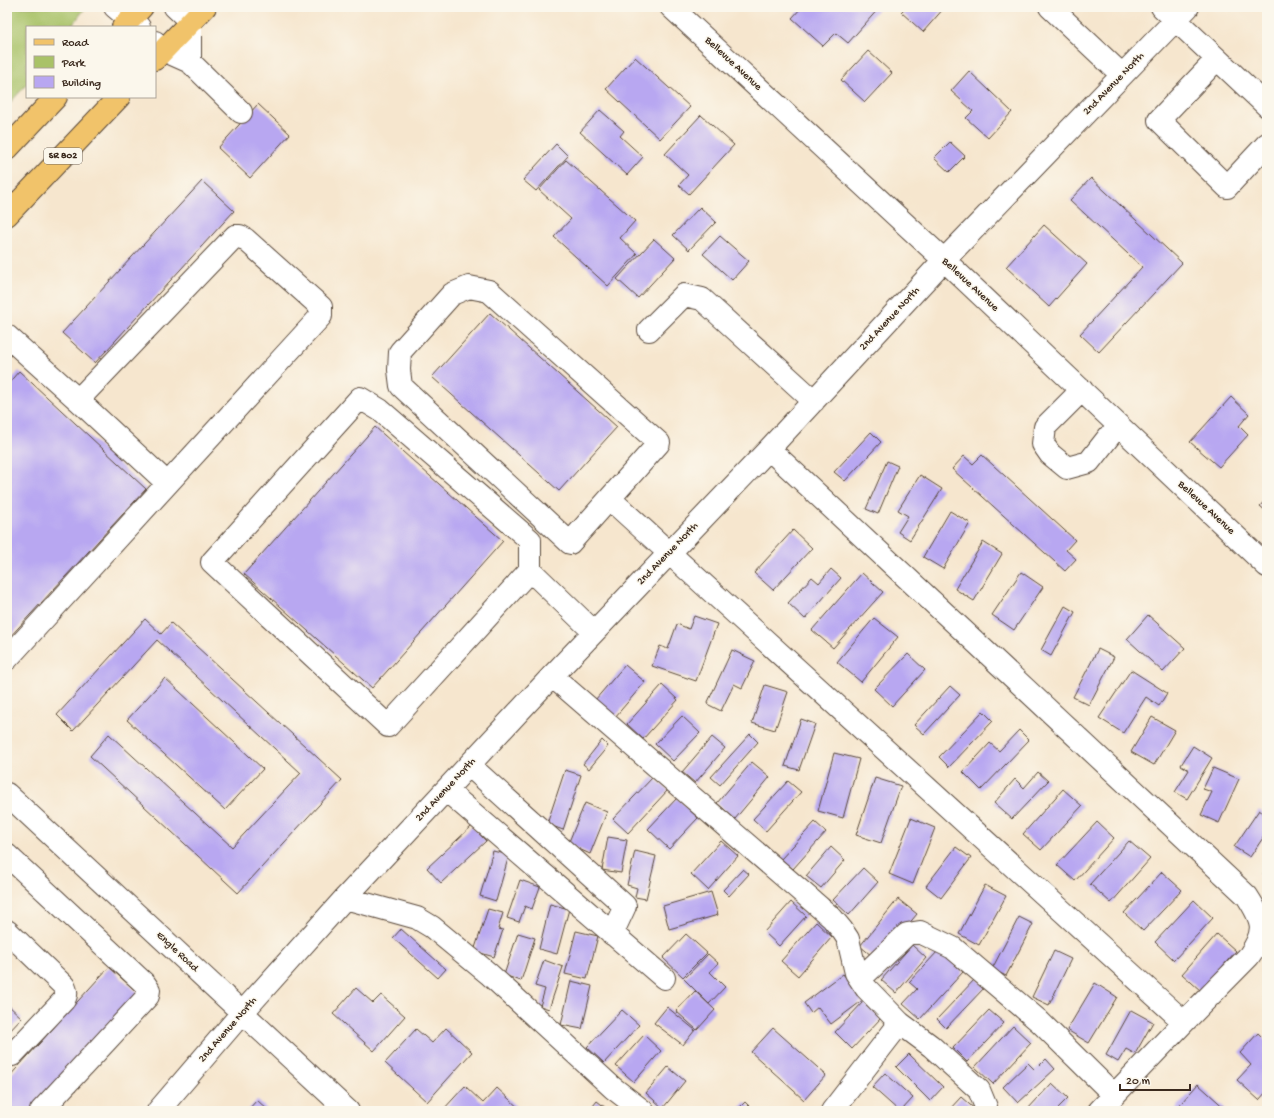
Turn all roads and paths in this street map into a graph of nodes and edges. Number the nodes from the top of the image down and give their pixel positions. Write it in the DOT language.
graph roads {
  1 [pos="671,7"];
  2 [pos="1050,7"];
  3 [pos="1175,11"];
  4 [pos="190,12"];
  5 [pos="158,50"];
  6 [pos="1217,59"];
  7 [pos="190,62"];
  8 [pos="1122,75"];
  9 [pos="55,98"];
  10 [pos="118,98"];
  11 [pos="1267,106"];
  12 [pos="241,112"];
  13 [pos="1267,144"];
  14 [pos="7,149"];
  15 [pos="7,215"];
  16 [pos="944,260"];
  17 [pos="650,330"];
  18 [pos="7,336"];
  19 [pos="1082,390"];
  20 [pos="78,400"];
  21 [pos="814,401"];
  22 [pos="1118,425"];
  23 [pos="769,449"];
  24 [pos="167,483"];
  25 [pos="610,499"];
  26 [pos="670,552"];
  27 [pos="1267,566"];
  28 [pos="530,570"];
  29 [pos="594,632"];
  30 [pos="7,658"];
  31 [pos="552,676"];
  32 [pos="469,765"];
  33 [pos="446,790"];
  34 [pos="7,794"];
  35 [pos="7,855"];
  36 [pos="345,898"];
  37 [pos="7,932"];
  38 [pos="612,934"];
  39 [pos="664,978"];
  40 [pos="860,979"];
  41 [pos="242,1013"];
  42 [pos="1184,1022"];
  43 [pos="900,1023"];
  44 [pos="9,1056"];
  45 [pos="1114,1095"];
  46 [pos="41,1111"];
  47 [pos="158,1111"];
  48 [pos="348,1111"];
  49 [pos="643,1111"];
  50 [pos="832,1111"];
  51 [pos="986,1111"];
  52 [pos="1098,1111"];
  1 -- 16 [label="street, Bellevue Avenue"];
  2 -- 8 [label="street"];
  3 -- 6 [label="street"];
  3 -- 8 [label="street, 2nd Avenue North"];
  4 -- 5 [label="main road"];
  4 -- 7 [label="street"];
  5 -- 7 [label="street"];
  6 -- 11 [label="street"];
  6 -- 13 [label="street"];
  7 -- 12 [label="street"];
  8 -- 16 [label="street, 2nd Avenue North"];
  9 -- 14 [label="main road"];
  10 -- 15 [label="main road, SR 802"];
  16 -- 19 [label="street, Bellevue Avenue"];
  16 -- 21 [label="street, 2nd Avenue North"];
  17 -- 21 [label="street"];
  18 -- 20 [label="street"];
  19 -- 22 [label="street, Bellevue Avenue"];
  19 -- 22 [label="street"];
  20 -- 24 [label="street"];
  20 -- 24 [label="street"];
  21 -- 23 [label="street, 2nd Avenue North"];
  22 -- 27 [label="street, Bellevue Avenue"];
  23 -- 26 [label="street, 2nd Avenue North"];
  23 -- 42 [label="street"];
  24 -- 30 [label="street"];
  25 -- 25 [label="street"];
  25 -- 26 [label="street"];
  26 -- 29 [label="street, 2nd Avenue North"];
  26 -- 42 [label="street"];
  28 -- 28 [label="street"];
  28 -- 29 [label="street"];
  29 -- 31 [label="street, 2nd Avenue North"];
  31 -- 32 [label="street, 2nd Avenue North"];
  31 -- 40 [label="street"];
  32 -- 33 [label="street, 2nd Avenue North"];
  32 -- 38 [label="street"];
  33 -- 36 [label="street, 2nd Avenue North"];
  33 -- 38 [label="street"];
  34 -- 41 [label="street, Engle Road"];
  35 -- 46 [label="street"];
  36 -- 41 [label="street, 2nd Avenue North"];
  36 -- 49 [label="street"];
  37 -- 44 [label="street"];
  38 -- 39 [label="street"];
  40 -- 43 [label="street"];
  40 -- 45 [label="street"];
  41 -- 47 [label="street, 2nd Avenue North"];
  41 -- 48 [label="street, Engle Road"];
  42 -- 45 [label="street"];
  43 -- 50 [label="street"];
  43 -- 51 [label="street"];
  45 -- 52 [label="street"];
}
